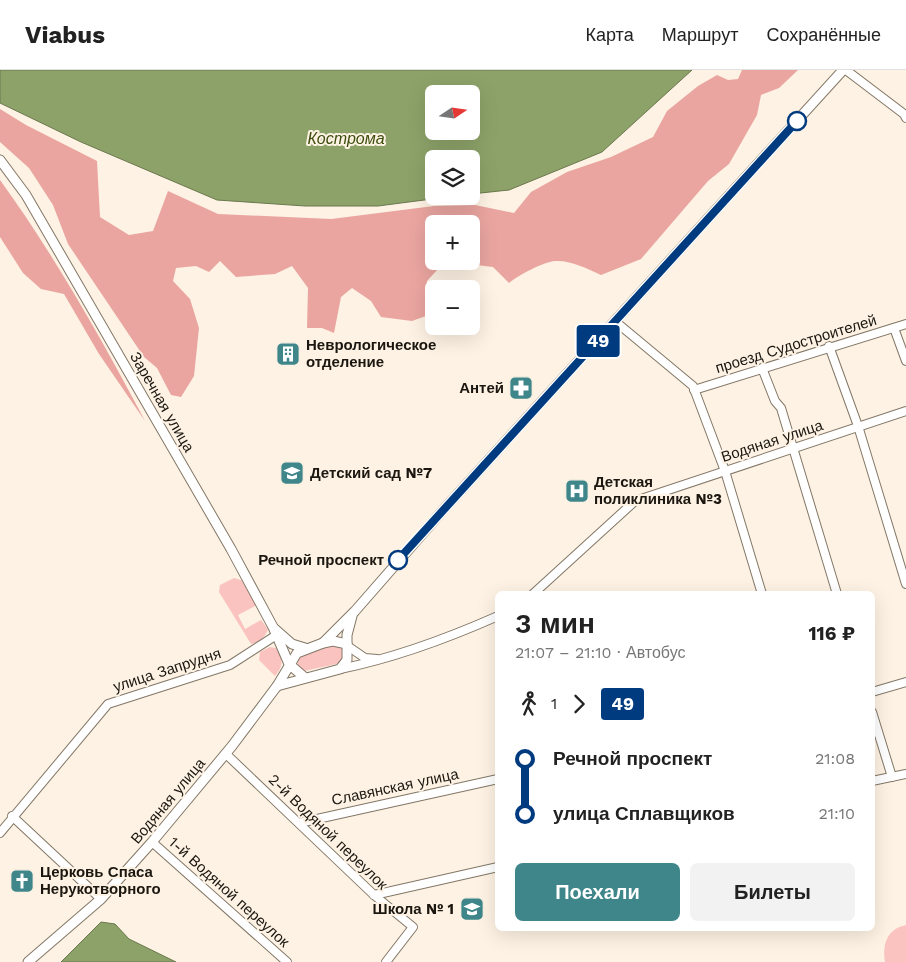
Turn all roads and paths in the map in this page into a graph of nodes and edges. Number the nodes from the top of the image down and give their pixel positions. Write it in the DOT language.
graph roads {
  1 [pos="844,70"];
  2 [pos="906,118"];
  3 [pos="0,160"];
  4 [pos="616,322"];
  5 [pos="906,324"];
  6 [pos="894,328"];
  7 [pos="829,346"];
  8 [pos="906,361"];
  9 [pos="762,368"];
  10 [pos="694,390"];
  11 [pos="906,411"];
  12 [pos="858,426"];
  13 [pos="794,449"];
  14 [pos="724,471"];
  15 [pos="906,584"];
  16 [pos="536,591"];
  17 [pos="761,591"];
  18 [pos="836,591"];
  19 [pos="355,611"];
  20 [pos="495,617"];
  21 [pos="274,631"];
  22 [pos="323,643"];
  23 [pos="348,646"];
  24 [pos="305,648"];
  25 [pos="379,659"];
  26 [pos="289,664"];
  27 [pos="340,669"];
  28 [pos="304,676"];
  29 [pos="906,682"];
  30 [pos="277,686"];
  31 [pos="875,691"];
  32 [pos="875,722"];
  33 [pos="226,754"];
  34 [pos="906,774"];
  35 [pos="892,777"];
  36 [pos="495,780"];
  37 [pos="875,780"];
  38 [pos="12,816"];
  39 [pos="299,823"];
  40 [pos="0,833"];
  41 [pos="152,842"];
  42 [pos="495,868"];
  43 [pos="374,895"];
  44 [pos="101,899"];
  45 [pos="28,962"];
  46 [pos="287,962"];
  47 [pos="386,962"];
  1 -- 2 [label="street"];
  1 -- 4 [label="street"];
  3 -- 21 [label="street, Заречная улица"];
  4 -- 10 [label="street"];
  4 -- 19 [label="street"];
  5 -- 6 [label="street, проезд Судостроителей"];
  6 -- 7 [label="street, проезд Судостроителей"];
  6 -- 8 [label="street"];
  7 -- 9 [label="street, проезд Судостроителей"];
  7 -- 12 [label="street"];
  9 -- 10 [label="street, проезд Судостроителей"];
  9 -- 13 [label="street"];
  10 -- 14 [label="street"];
  11 -- 12 [label="street, Водяная улица"];
  12 -- 13 [label="street, Водяная улица"];
  12 -- 15 [label="street"];
  13 -- 14 [label="street, Водяная улица"];
  13 -- 18 [label="street"];
  14 -- 16 [label="street, Водяная улица"];
  14 -- 17 [label="street"];
  19 -- 22 [label="street"];
  19 -- 23 [label="street"];
  20 -- 25 [label="street"];
  21 -- 24 [label="street"];
  21 -- 26 [label="street, Заречная улица"];
  21 -- 38 [label="street, улица Запрудня"];
  22 -- 23 [label="street"];
  22 -- 24 [label="street"];
  23 -- 25 [label="street"];
  23 -- 27 [label="street"];
  24 -- 26 [label="street, Водяная улица"];
  25 -- 27 [label="street"];
  26 -- 28 [label="street"];
  26 -- 30 [label="street, Водяная улица"];
  27 -- 28 [label="street"];
  28 -- 30 [label="street"];
  29 -- 31 [label="street"];
  30 -- 33 [label="street, Водяная улица"];
  32 -- 35 [label="street"];
  33 -- 39 [label="street, 2-й Водяной переулок"];
  33 -- 41 [label="street, Водяная улица"];
  34 -- 35 [label="street"];
  35 -- 37 [label="street"];
  36 -- 39 [label="street, Славянская улица"];
  38 -- 40 [label="street, улица Запрудня"];
  38 -- 44 [label="street"];
  39 -- 43 [label="street, 2-й Водяной переулок"];
  41 -- 44 [label="street, Водяная улица"];
  41 -- 46 [label="street, 1-й Водяной переулок"];
  42 -- 43 [label="street"];
  43 -- 47 [label="street, 2-й Водяной переулок"];
  44 -- 45 [label="street, Водяная улица"];
}
